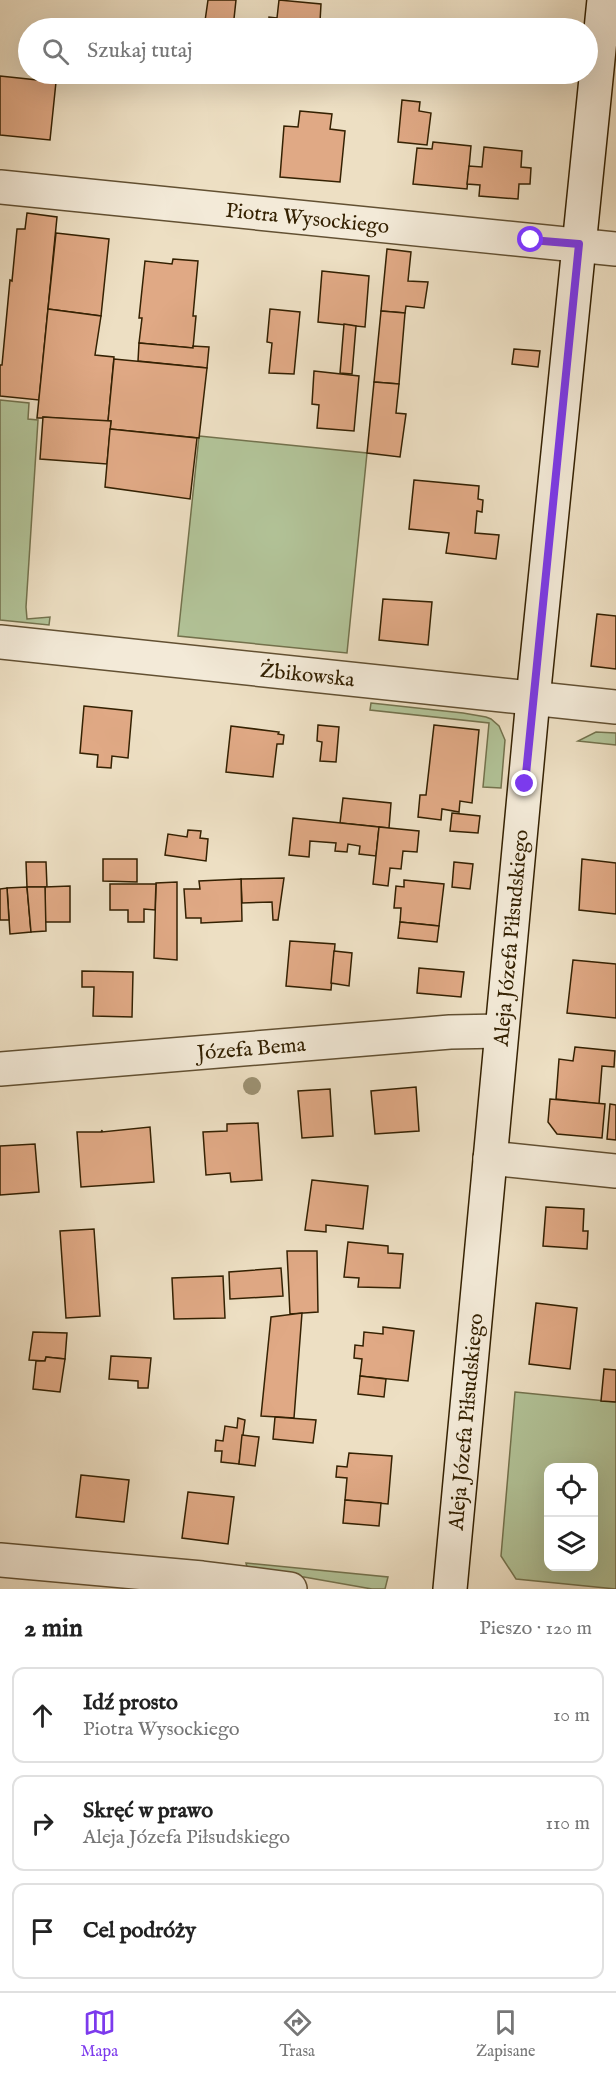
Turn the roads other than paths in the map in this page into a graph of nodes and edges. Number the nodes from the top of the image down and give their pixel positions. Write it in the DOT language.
graph roads {
  1 [pos="604,0"];
  2 [pos="598,59"];
  3 [pos="595,84"];
  4 [pos="0,187"];
  5 [pos="579,244"];
  6 [pos="616,249"];
  7 [pos="0,642"];
  8 [pos="533,699"];
  9 [pos="616,707"];
  10 [pos="501,1031"];
  11 [pos="0,1069"];
  12 [pos="490,1158"];
  13 [pos="616,1171"];
  14 [pos="0,1560"];
  15 [pos="290,1589"];
  16 [pos="450,1589"];
  1 -- 2 [label="street, Aleja Józefa Piłsudskiego"];
  3 -- 5 [label="street, Aleja Józefa Piłsudskiego"];
  4 -- 5 [label="street, Piotra Wysockiego"];
  5 -- 6 [label="street, Piotra Wysockiego"];
  5 -- 8 [label="street, Aleja Józefa Piłsudskiego"];
  7 -- 8 [label="street, Żbikowska"];
  8 -- 9 [label="street, Żbikowska"];
  8 -- 10 [label="street, Aleja Józefa Piłsudskiego"];
  10 -- 11 [label="street, Józefa Bema"];
  10 -- 12 [label="street, Aleja Józefa Piłsudskiego"];
  12 -- 13 [label="street"];
  12 -- 16 [label="street, Aleja Józefa Piłsudskiego"];
  14 -- 15 [label="street"];
}
